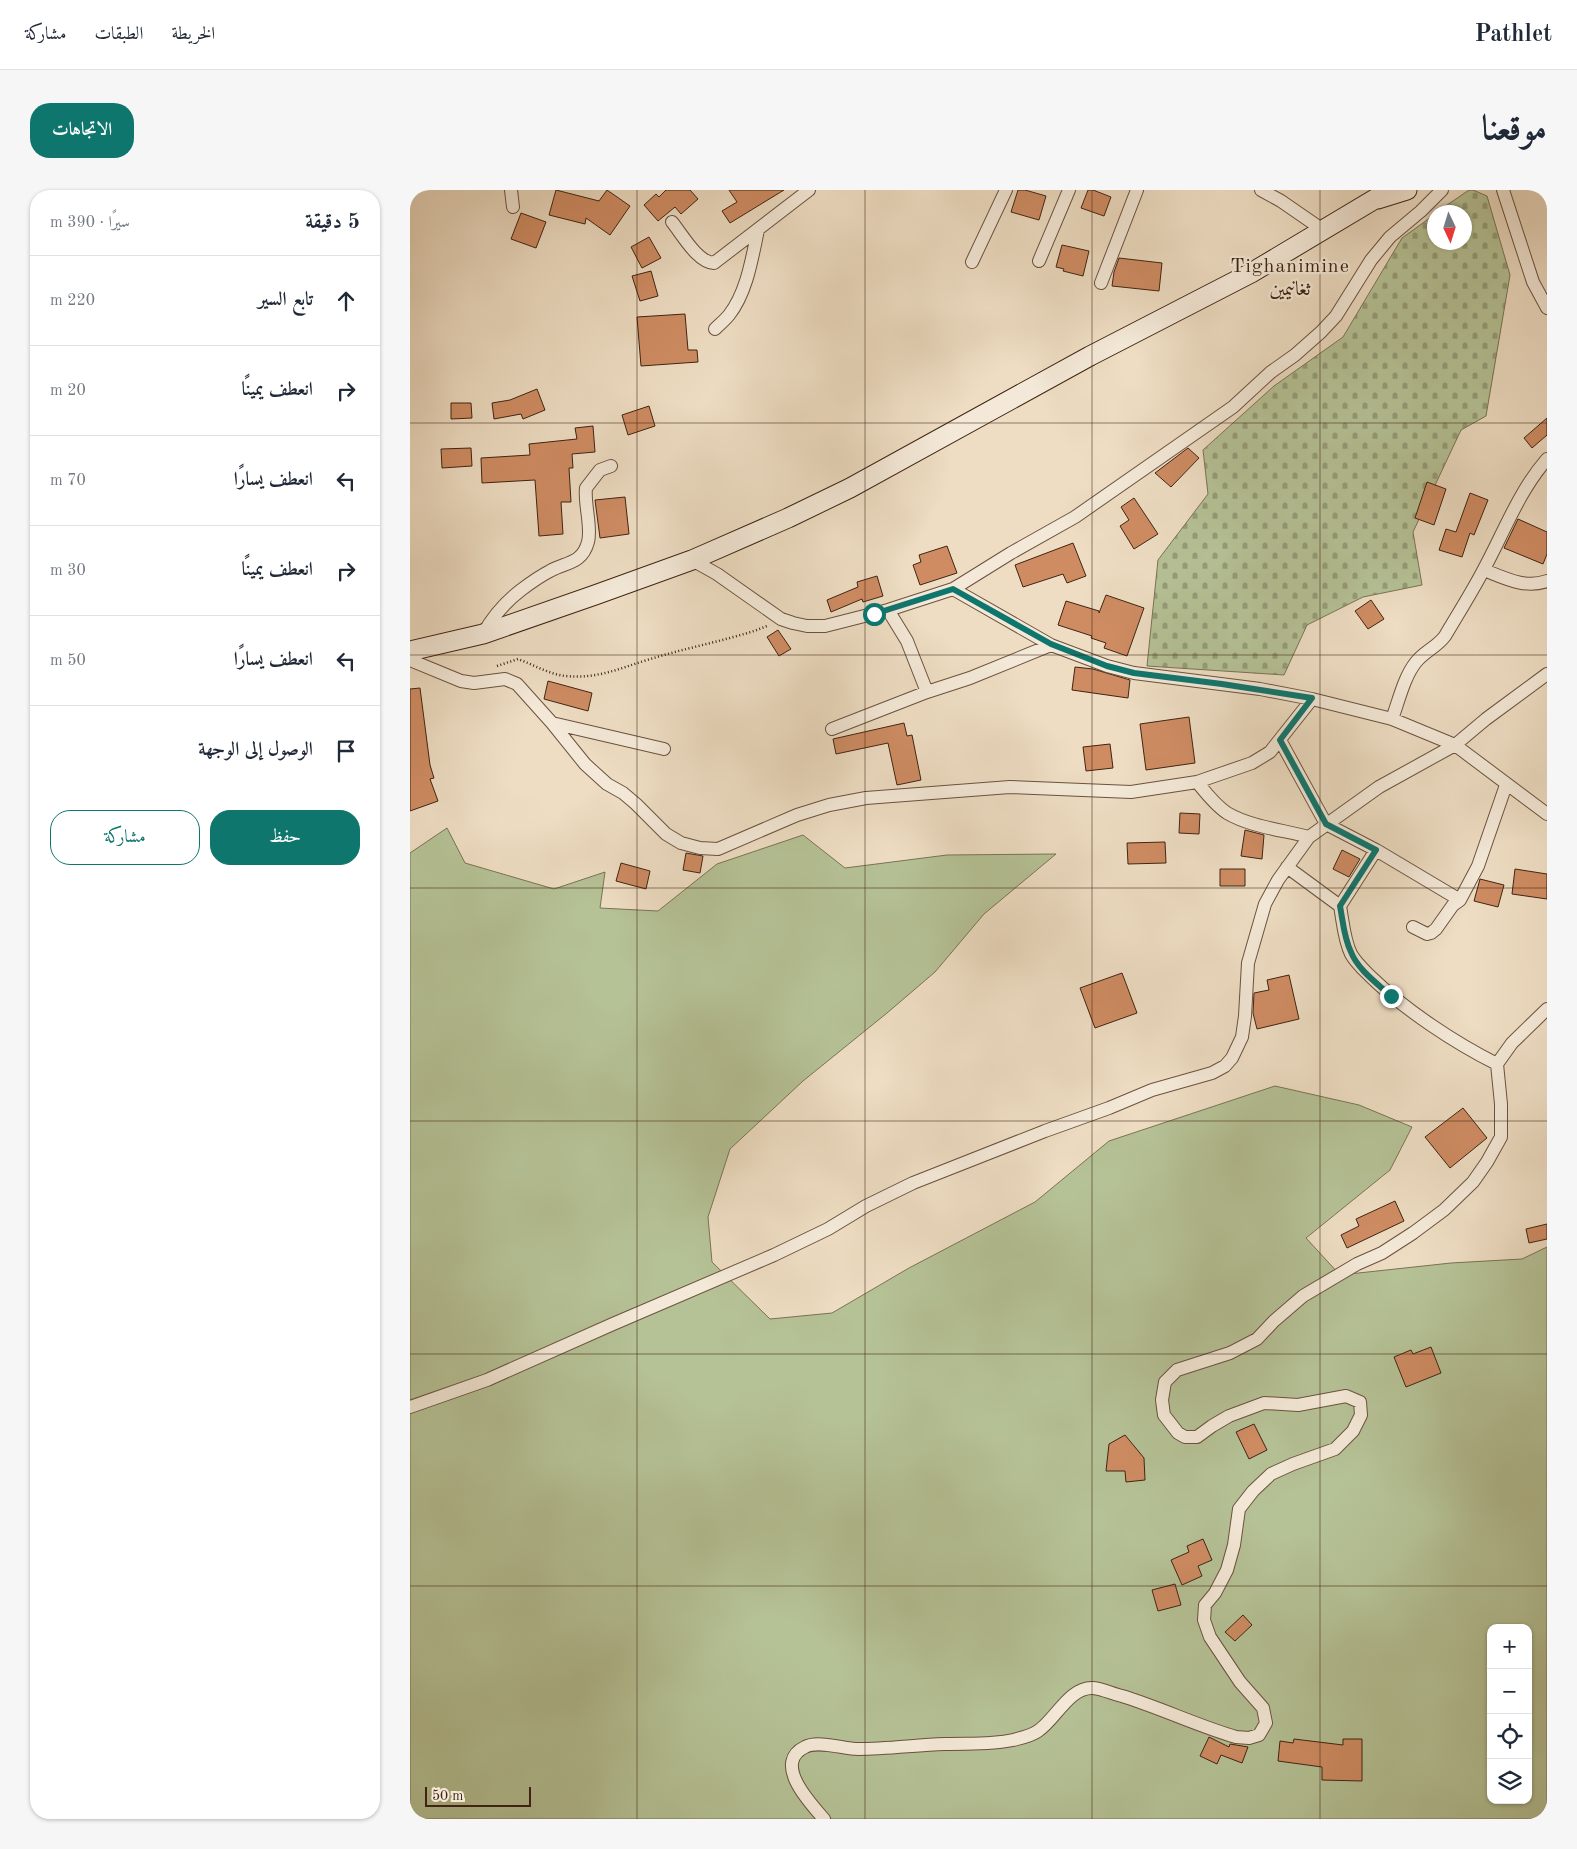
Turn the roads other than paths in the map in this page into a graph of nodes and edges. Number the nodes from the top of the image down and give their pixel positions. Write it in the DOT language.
graph roads {
  1 [pos="511,190"];
  2 [pos="809,190"];
  3 [pos="1006,190"];
  4 [pos="1069,190"];
  5 [pos="1137,190"];
  6 [pos="1261,190"];
  7 [pos="1407,190"];
  8 [pos="1442,190"];
  9 [pos="1503,190"];
  10 [pos="1383,195"];
  11 [pos="513,207"];
  12 [pos="672,222"];
  13 [pos="758,230"];
  14 [pos="1323,230"];
  15 [pos="1040,261"];
  16 [pos="972,262"];
  17 [pos="1101,283"];
  18 [pos="1547,308"];
  19 [pos="715,330"];
  20 [pos="1547,459"];
  21 [pos="611,466"];
  22 [pos="692,560"];
  23 [pos="1484,570"];
  24 [pos="1547,581"];
  25 [pos="953,589"];
  26 [pos="888,610"];
  27 [pos="482,634"];
  28 [pos="1051,644"];
  29 [pos="410,651"];
  30 [pos="410,660"];
  31 [pos="1547,674"];
  32 [pos="927,692"];
  33 [pos="1312,698"];
  34 [pos="1392,719"];
  35 [pos="552,723"];
  36 [pos="832,729"];
  37 [pos="1280,740"];
  38 [pos="1455,745"];
  39 [pos="664,749"];
  40 [pos="1197,782"];
  41 [pos="1506,785"];
  42 [pos="1547,814"];
  43 [pos="1326,824"];
  44 [pos="1309,837"];
  45 [pos="1376,850"];
  46 [pos="1287,867"];
  47 [pos="1460,900"];
  48 [pos="1340,906"];
  49 [pos="1413,927"];
  50 [pos="1547,1009"];
  51 [pos="1497,1064"];
  52 [pos="410,1407"];
  53 [pos="824,1819"];
  1 -- 11 [label="street"];
  2 -- 13 [label="street"];
  3 -- 16 [label="street"];
  4 -- 15 [label="street"];
  5 -- 17 [label="street"];
  6 -- 14 [label="street"];
  7 -- 10 [label="street"];
  8 -- 25 [label="street"];
  9 -- 18 [label="street"];
  10 -- 14 [label="street"];
  12 -- 13 [label="street"];
  13 -- 19 [label="street"];
  14 -- 22 [label="street"];
  20 -- 23 [label="street"];
  21 -- 27 [label="street"];
  22 -- 26 [label="street"];
  22 -- 27 [label="street"];
  23 -- 24 [label="street"];
  23 -- 34 [label="street"];
  25 -- 26 [label="street"];
  25 -- 28 [label="street"];
  26 -- 32 [label="street"];
  27 -- 29 [label="street"];
  28 -- 32 [label="street"];
  28 -- 33 [label="street"];
  30 -- 35 [label="street"];
  31 -- 38 [label="street"];
  32 -- 36 [label="street"];
  33 -- 34 [label="street"];
  33 -- 37 [label="street"];
  34 -- 38 [label="street"];
  35 -- 39 [label="street"];
  35 -- 40 [label="street"];
  37 -- 40 [label="street"];
  37 -- 43 [label="street"];
  38 -- 41 [label="street"];
  38 -- 43 [label="street"];
  40 -- 44 [label="street"];
  41 -- 42 [label="street"];
  41 -- 47 [label="street"];
  43 -- 44 [label="street"];
  43 -- 45 [label="street"];
  44 -- 46 [label="street"];
  45 -- 47 [label="street"];
  45 -- 48 [label="street"];
  46 -- 48 [label="street"];
  46 -- 52 [label="street"];
  47 -- 49 [label="street"];
  48 -- 51 [label="street"];
  50 -- 51 [label="street"];
  51 -- 53 [label="street"];
}
